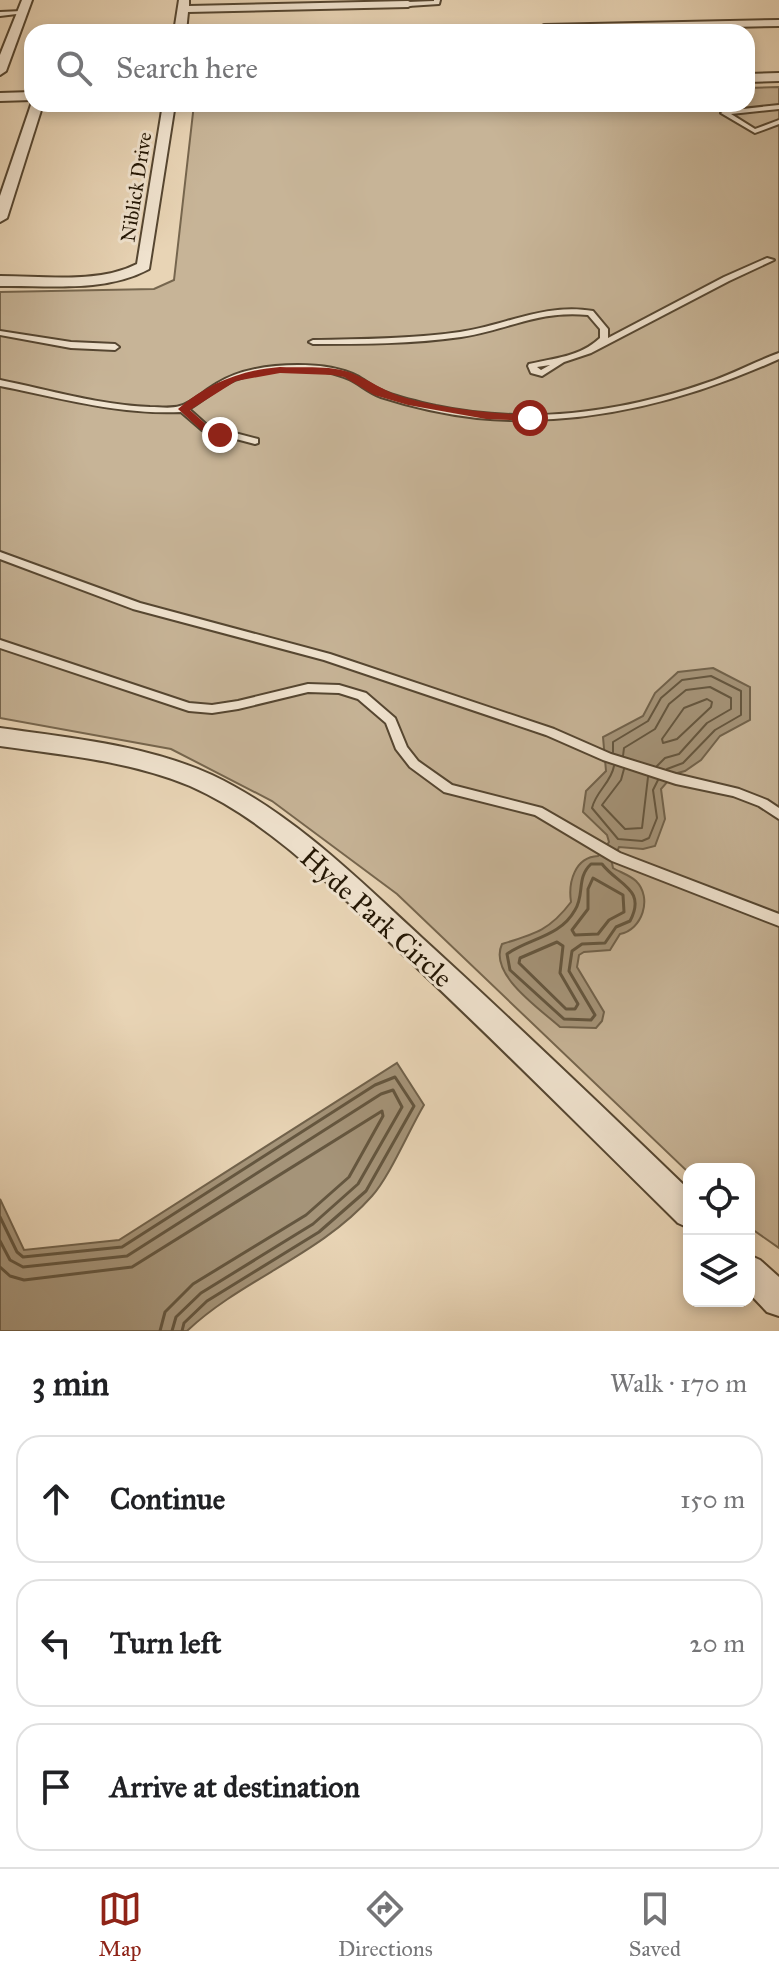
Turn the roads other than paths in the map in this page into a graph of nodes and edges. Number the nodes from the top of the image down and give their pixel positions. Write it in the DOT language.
graph roads {
  1 [pos="27,0"];
  2 [pos="437,0"];
  3 [pos="184,4"];
  4 [pos="408,4"];
  5 [pos="22,13"];
  6 [pos="0,14"];
  7 [pos="779,23"];
  8 [pos="181,24"];
  9 [pos="732,24"];
  10 [pos="0,71"];
  11 [pos="779,77"];
  12 [pos="755,78"];
  13 [pos="24,96"];
  14 [pos="0,97"];
  15 [pos="779,107"];
  16 [pos="755,110"];
  17 [pos="34,112"];
  18 [pos="168,112"];
  19 [pos="733,112"];
  20 [pos="779,122"];
  21 [pos="0,218"];
  22 [pos="770,260"];
  23 [pos="0,281"];
  24 [pos="0,333"];
  25 [pos="313,342"];
  26 [pos="599,345"];
  27 [pos="115,347"];
  28 [pos="779,356"];
  29 [pos="560,362"];
  30 [pos="0,383"];
  31 [pos="183,409"];
  32 [pos="255,441"];
  33 [pos="0,555"];
  34 [pos="0,644"];
  35 [pos="0,737"];
  36 [pos="779,814"];
  37 [pos="779,920"];
  38 [pos="683,1206"];
  39 [pos="755,1277"];
  40 [pos="779,1300"];
  1 -- 5 [label="street"];
  2 -- 4 [label="lane"];
  3 -- 4 [label="street"];
  3 -- 8 [label="street"];
  5 -- 6 [label="lane"];
  5 -- 10 [label="street"];
  7 -- 9 [label="street"];
  11 -- 12 [label="street"];
  13 -- 14 [label="street"];
  15 -- 16 [label="lane"];
  17 -- 21 [label="street"];
  18 -- 23 [label="street, Niblick Drive"];
  19 -- 20 [label="lane"];
  22 -- 26 [label="lane"];
  24 -- 27 [label="lane"];
  25 -- 26 [label="lane"];
  26 -- 29 [label="lane"];
  28 -- 31 [label="lane"];
  30 -- 31 [label="lane"];
  31 -- 32 [label="lane"];
  33 -- 36 [label="lane"];
  34 -- 37 [label="lane"];
  35 -- 38 [label="street, Hyde Park Circle"];
  39 -- 40 [label="street"];
}
